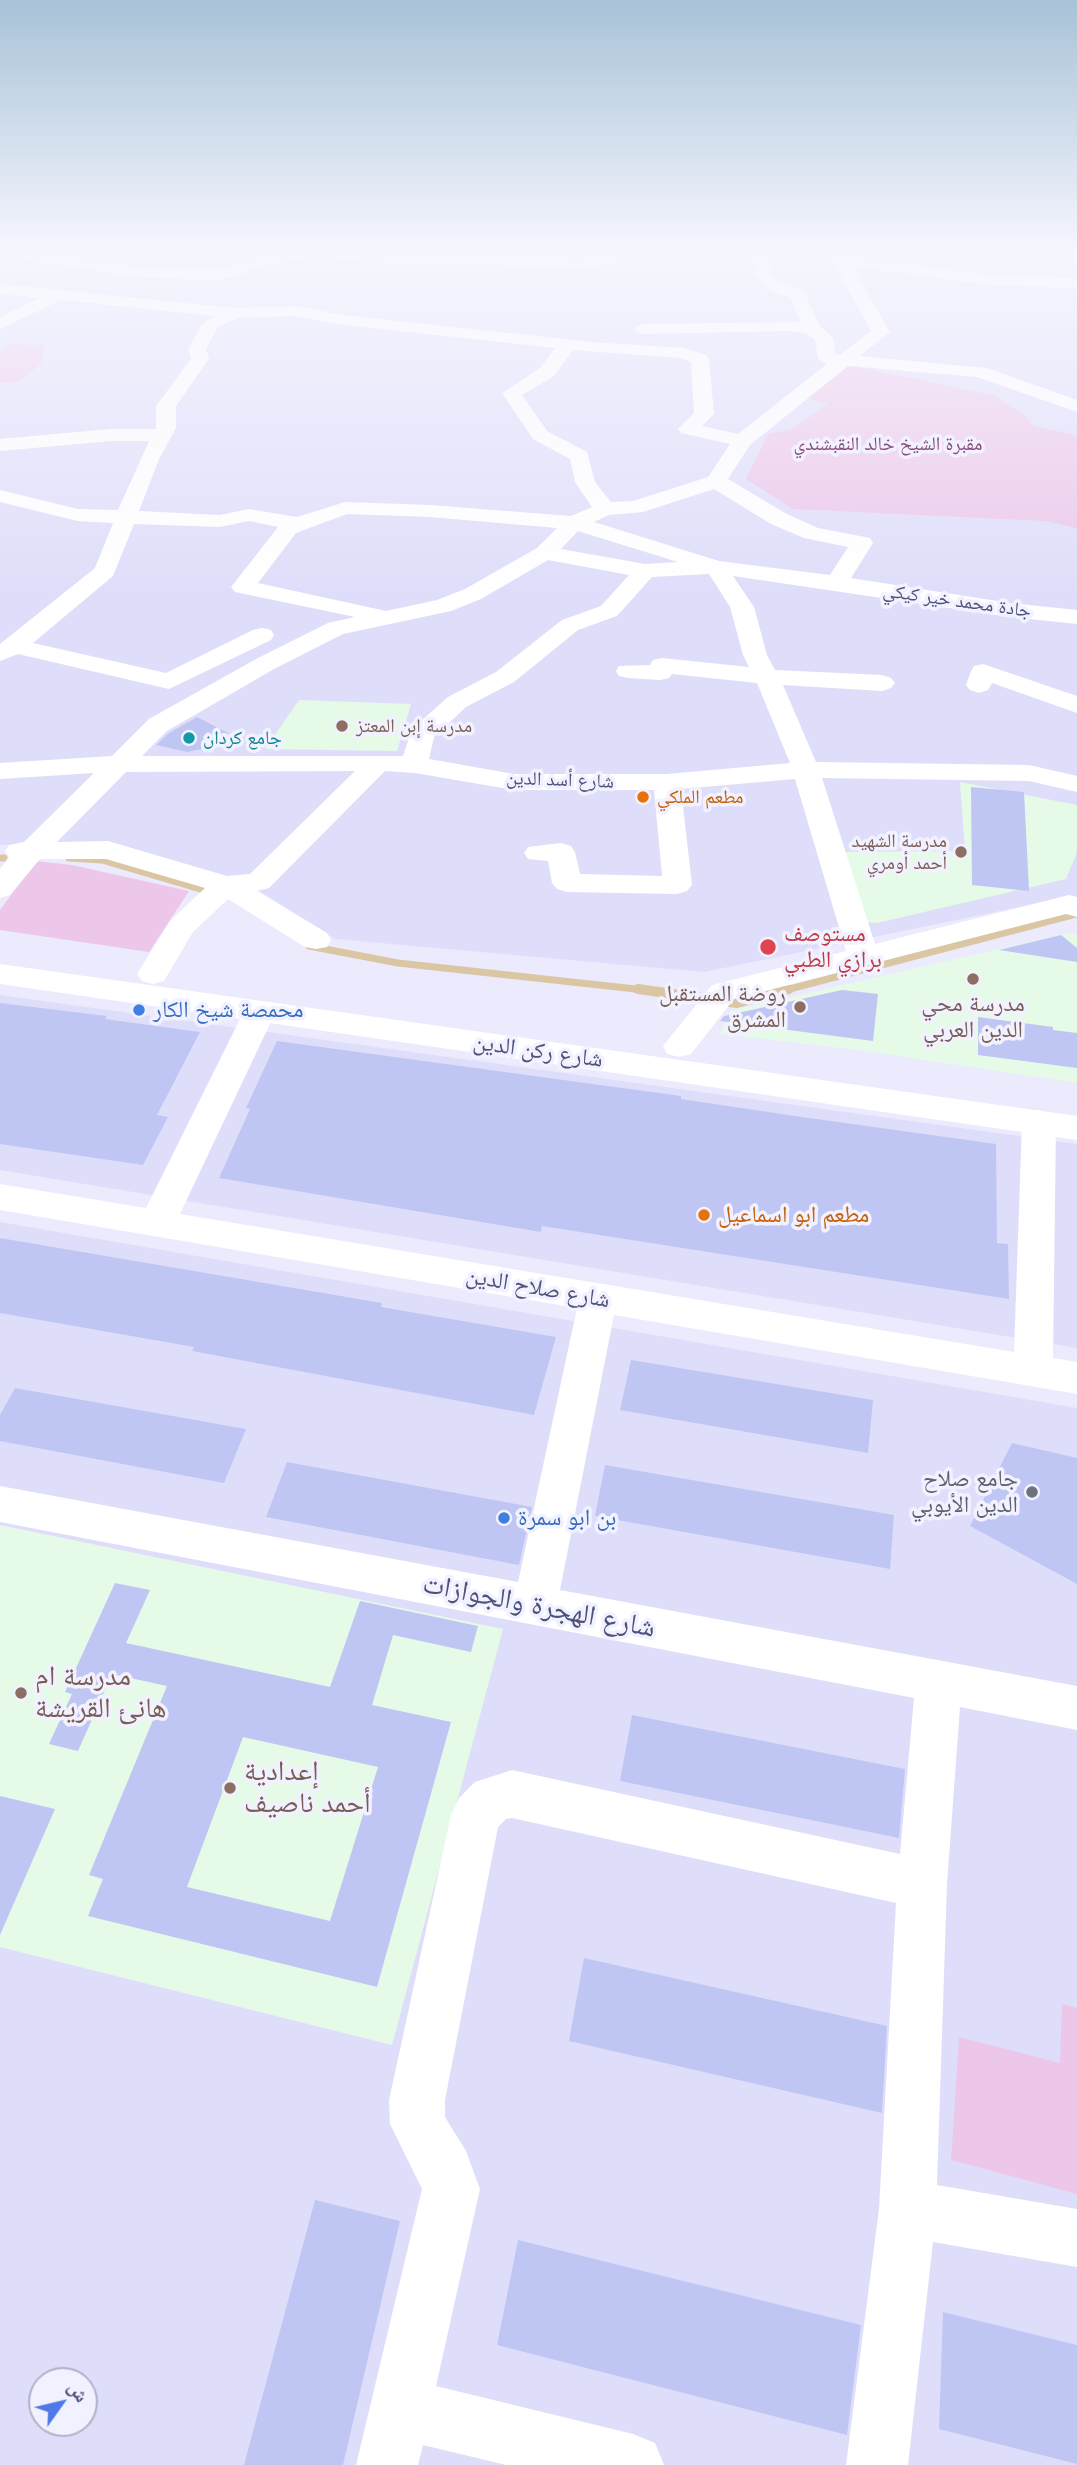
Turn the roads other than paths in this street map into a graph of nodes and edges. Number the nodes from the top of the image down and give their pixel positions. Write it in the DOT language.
graph roads {
  1 [pos="196,364"];
  2 [pos="553,364"];
  3 [pos="700,364"];
  4 [pos="841,364"];
  5 [pos="872,364"];
  6 [pos="1077,406"];
  7 [pos="162,435"];
  8 [pos="742,441"];
  9 [pos="0,445"];
  10 [pos="716,481"];
  11 [pos="0,496"];
  12 [pos="605,509"];
  13 [pos="125,519"];
  14 [pos="575,523"];
  15 [pos="298,524"];
  16 [pos="545,553"];
  17 [pos="716,567"];
  18 [pos="645,571"];
  19 [pos="837,583"];
  20 [pos="387,616"];
  21 [pos="1077,617"];
  22 [pos="262,635"];
  23 [pos="7,650"];
  24 [pos="628,671"];
  25 [pos="767,677"];
  26 [pos="882,683"];
  27 [pos="979,685"];
  28 [pos="1076,719"];
  29 [pos="379,763"];
  30 [pos="117,764"];
  31 [pos="415,765"];
  32 [pos="806,770"];
  33 [pos="0,771"];
  34 [pos="667,782"];
  35 [pos="1077,784"];
  36 [pos="33,850"];
  37 [pos="0,851"];
  38 [pos="538,853"];
  39 [pos="0,888"];
  40 [pos="218,892"];
  41 [pos="1074,899"];
  42 [pos="316,940"];
  43 [pos="0,954"];
  44 [pos="864,958"];
  45 [pos="0,974"];
  46 [pos="153,974"];
  47 [pos="260,1011"];
  48 [pos="679,1046"];
  49 [pos="1077,1101"];
  50 [pos="1039,1122"];
  51 [pos="1077,1128"];
  52 [pos="0,1197"];
  53 [pos="157,1223"];
  54 [pos="598,1298"];
  55 [pos="1033,1370"];
  56 [pos="1077,1378"];
  57 [pos="0,1504"];
  58 [pos="535,1605"];
  59 [pos="939,1680"];
  60 [pos="1077,1708"];
  61 [pos="922,1884"];
  62 [pos="908,2209"];
  63 [pos="1077,2238"];
  64 [pos="394,2437"];
  65 [pos="633,2465"];
  66 [pos="877,2465"];
  1 -- 7 [label="street"];
  2 -- 12 [label="street"];
  3 -- 8 [label="street"];
  4 -- 8 [label="street"];
  5 -- 6 [label="street"];
  7 -- 9 [label="street"];
  7 -- 13 [label="street"];
  8 -- 10 [label="street"];
  10 -- 12 [label="street"];
  10 -- 19 [label="street"];
  11 -- 13 [label="street"];
  12 -- 14 [label="street"];
  13 -- 15 [label="street"];
  13 -- 23 [label="street"];
  14 -- 15 [label="street"];
  14 -- 16 [label="street"];
  14 -- 17 [label="street"];
  15 -- 20 [label="street"];
  16 -- 18 [label="street"];
  16 -- 20 [label="street"];
  17 -- 18 [label="street"];
  17 -- 19 [label="street, جادة محمد خير كيكي"];
  17 -- 25 [label="street"];
  18 -- 31 [label="street"];
  19 -- 21 [label="street, جادة محمد خير كيكي"];
  20 -- 30 [label="street"];
  22 -- 23 [label="street"];
  24 -- 25 [label="street"];
  25 -- 26 [label="street"];
  25 -- 32 [label="street"];
  27 -- 28 [label="street"];
  29 -- 30 [label="street, شارع أسد الدين"];
  29 -- 31 [label="street, شارع أسد الدين"];
  29 -- 40 [label="street"];
  30 -- 33 [label="street, شارع أسد الدين"];
  30 -- 36 [label="street"];
  31 -- 34 [label="street, شارع أسد الدين"];
  32 -- 34 [label="street, شارع أسد الدين"];
  32 -- 35 [label="street, شارع أسد الدين"];
  32 -- 44 [label="street"];
  34 -- 38 [label="street"];
  36 -- 37 [label="street"];
  36 -- 39 [label="street"];
  36 -- 40 [label="street"];
  40 -- 42 [label="street"];
  40 -- 46 [label="street"];
  41 -- 44 [label="street"];
  43 -- 46 [label="main road, شارع ركن الدين"];
  44 -- 48 [label="street"];
  45 -- 47 [label="main road, شارع ركن الدين"];
  46 -- 48 [label="main road, شارع ركن الدين"];
  47 -- 50 [label="main road, شارع ركن الدين"];
  47 -- 53 [label="street"];
  48 -- 49 [label="main road, شارع ركن الدين"];
  50 -- 51 [label="main road, شارع ركن الدين"];
  50 -- 55 [label="street"];
  52 -- 53 [label="street, شارع صلاح الدين"];
  53 -- 54 [label="street, شارع صلاح الدين"];
  54 -- 55 [label="street, شارع صلاح الدين"];
  54 -- 58 [label="street"];
  55 -- 56 [label="street, شارع صلاح الدين"];
  57 -- 58 [label="street, شارع الهجرة والجوازات"];
  58 -- 59 [label="street, شارع الهجرة والجوازات"];
  59 -- 60 [label="street, شارع الهجرة والجوازات"];
  59 -- 61 [label="street"];
  61 -- 62 [label="street"];
  61 -- 64 [label="street"];
  62 -- 63 [label="street"];
  62 -- 66 [label="street"];
  64 -- 65 [label="street"];
}
